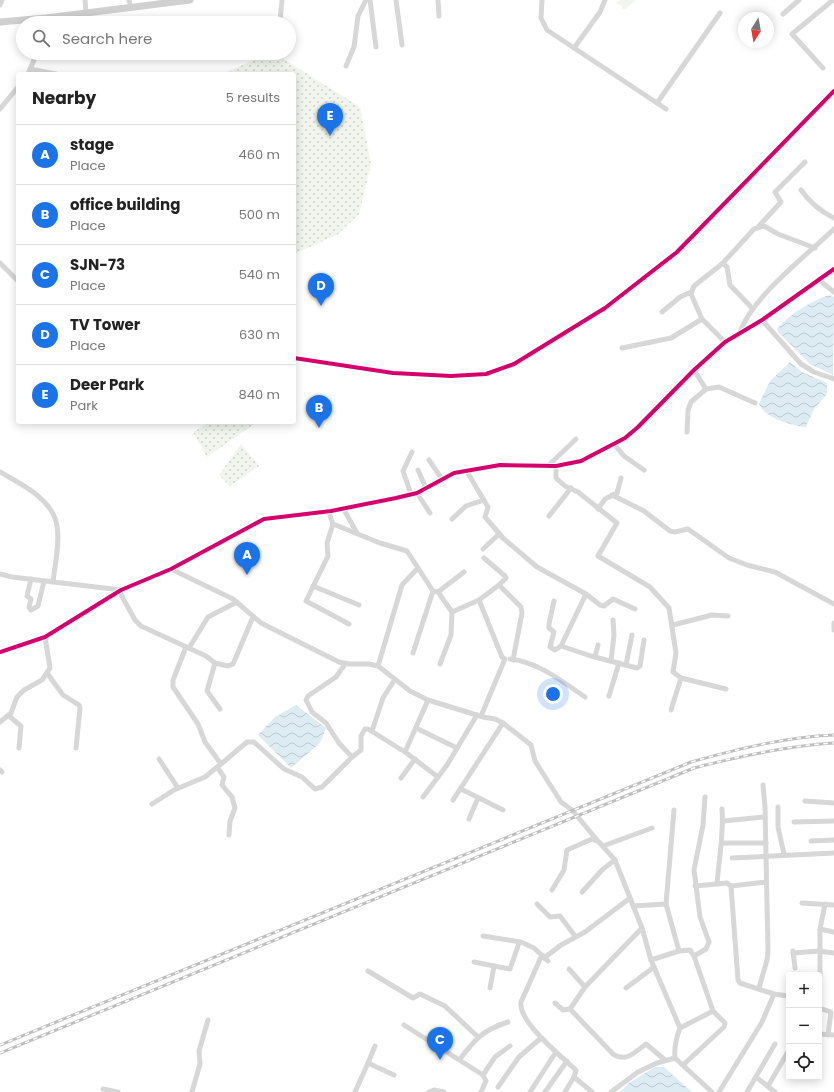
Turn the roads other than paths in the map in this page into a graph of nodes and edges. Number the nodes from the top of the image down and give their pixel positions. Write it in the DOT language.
graph roads {
  1 [pos="2,0"];
  2 [pos="85,0"];
  3 [pos="128,0"];
  4 [pos="186,0"];
  5 [pos="282,0"];
  6 [pos="366,0"];
  7 [pos="370,0"];
  8 [pos="396,0"];
  9 [pos="438,0"];
  10 [pos="542,0"];
  11 [pos="605,0"];
  12 [pos="799,0"];
  13 [pos="833,0"];
  14 [pos="0,5"];
  15 [pos="132,8"];
  16 [pos="86,12"];
  17 [pos="720,14"];
  18 [pos="783,14"];
  19 [pos="69,16"];
  20 [pos="280,16"];
  21 [pos="439,16"];
  22 [pos="16,21"];
  23 [pos="0,22"];
  24 [pos="402,44"];
  25 [pos="376,47"];
  26 [pos="574,48"];
  27 [pos="34,60"];
  28 [pos="346,66"];
  29 [pos="823,68"];
  30 [pos="29,72"];
  31 [pos="16,89"];
  32 [pos="834,91"];
  33 [pos="657,103"];
  34 [pos="0,109"];
  35 [pos="666,109"];
  36 [pos="805,162"];
  37 [pos="801,190"];
  38 [pos="834,218"];
  39 [pos="759,226"];
  40 [pos="834,229"];
  41 [pos="814,248"];
  42 [pos="0,263"];
  43 [pos="724,263"];
  44 [pos="834,269"];
  45 [pos="16,273"];
  46 [pos="13,276"];
  47 [pos="16,279"];
  48 [pos="819,280"];
  49 [pos="691,292"];
  50 [pos="834,292"];
  51 [pos="753,309"];
  52 [pos="662,312"];
  53 [pos="702,318"];
  54 [pos="762,320"];
  55 [pos="740,332"];
  56 [pos="725,342"];
  57 [pos="622,348"];
  58 [pos="296,358"];
  59 [pos="694,370"];
  60 [pos="834,379"];
  61 [pos="706,389"];
  62 [pos="755,402"];
  63 [pos="687,432"];
  64 [pos="576,439"];
  65 [pos="614,444"];
  66 [pos="412,452"];
  67 [pos="429,460"];
  68 [pos="548,466"];
  69 [pos="556,466"];
  70 [pos="418,470"];
  71 [pos="466,470"];
  72 [pos="644,470"];
  73 [pos="0,472"];
  74 [pos="621,478"];
  75 [pos="442,479"];
  76 [pos="426,488"];
  77 [pos="571,488"];
  78 [pos="417,493"];
  79 [pos="411,494"];
  80 [pos="612,496"];
  81 [pos="484,500"];
  82 [pos="343,508"];
  83 [pos="598,509"];
  84 [pos="328,510"];
  85 [pos="430,513"];
  86 [pos="549,516"];
  87 [pos="452,519"];
  88 [pos="333,524"];
  89 [pos="357,533"];
  90 [pos="499,534"];
  91 [pos="483,548"];
  92 [pos="484,558"];
  93 [pos="171,569"];
  94 [pos="417,569"];
  95 [pos="464,572"];
  96 [pos="0,574"];
  97 [pos="30,579"];
  98 [pos="44,581"];
  99 [pos="53,582"];
  100 [pos="499,585"];
  101 [pos="313,586"];
  102 [pos="120,591"];
  103 [pos="436,592"];
  104 [pos="586,594"];
  105 [pos="479,600"];
  106 [pos="554,601"];
  107 [pos="237,602"];
  108 [pos="834,604"];
  109 [pos="359,605"];
  110 [pos="635,610"];
  111 [pos="452,612"];
  112 [pos="728,616"];
  113 [pos="253,617"];
  114 [pos="613,620"];
  115 [pos="834,623"];
  116 [pos="349,624"];
  117 [pos="672,625"];
  118 [pos="834,630"];
  119 [pos="632,635"];
  120 [pos="45,636"];
  121 [pos="644,640"];
  122 [pos="598,645"];
  123 [pos="561,646"];
  124 [pos="188,647"];
  125 [pos="0,652"];
  126 [pos="413,653"];
  127 [pos="595,657"];
  128 [pos="505,659"];
  129 [pos="513,660"];
  130 [pos="611,661"];
  131 [pos="215,663"];
  132 [pos="619,663"];
  133 [pos="345,664"];
  134 [pos="440,664"];
  135 [pos="626,665"];
  136 [pos="378,666"];
  137 [pos="47,673"];
  138 [pos="681,678"];
  139 [pos="395,679"];
  140 [pos="726,689"];
  141 [pos="609,696"];
  142 [pos="585,697"];
  143 [pos="428,700"];
  144 [pos="220,709"];
  145 [pos="671,710"];
  146 [pos="9,716"];
  147 [pos="479,716"];
  148 [pos="0,722"];
  149 [pos="503,723"];
  150 [pos="416,728"];
  151 [pos="372,731"];
  152 [pos="19,748"];
  153 [pos="76,748"];
  154 [pos="457,748"];
  155 [pos="404,752"];
  156 [pos="352,757"];
  157 [pos="159,759"];
  158 [pos="415,759"];
  159 [pos="219,766"];
  160 [pos="438,777"];
  161 [pos="401,778"];
  162 [pos="763,785"];
  163 [pos="178,788"];
  164 [pos="461,789"];
  165 [pos="423,797"];
  166 [pos="705,797"];
  167 [pos="478,798"];
  168 [pos="453,800"];
  169 [pos="805,801"];
  170 [pos="834,803"];
  171 [pos="152,804"];
  172 [pos="778,807"];
  173 [pos="722,809"];
  174 [pos="503,810"];
  175 [pos="674,810"];
  176 [pos="765,817"];
  177 [pos="469,819"];
  178 [pos="723,821"];
  179 [pos="834,821"];
  180 [pos="794,822"];
  181 [pos="652,828"];
  182 [pos="229,835"];
  183 [pos="596,840"];
  184 [pos="834,840"];
  185 [pos="811,841"];
  186 [pos="722,843"];
  187 [pos="766,843"];
  188 [pos="603,846"];
  189 [pos="834,853"];
  190 [pos="784,854"];
  191 [pos="766,856"];
  192 [pos="732,858"];
  193 [pos="615,860"];
  194 [pos="766,882"];
  195 [pos="717,884"];
  196 [pos="695,886"];
  197 [pos="731,886"];
  198 [pos="552,890"];
  199 [pos="582,892"];
  200 [pos="630,898"];
  201 [pos="802,903"];
  202 [pos="537,904"];
  203 [pos="666,904"];
  204 [pos="825,904"];
  205 [pos="834,905"];
  206 [pos="633,906"];
  207 [pos="642,928"];
  208 [pos="820,929"];
  209 [pos="834,932"];
  210 [pos="483,936"];
  211 [pos="575,936"];
  212 [pos="519,943"];
  213 [pos="679,951"];
  214 [pos="819,951"];
  215 [pos="834,953"];
  216 [pos="694,956"];
  217 [pos="545,958"];
  218 [pos="650,960"];
  219 [pos="474,962"];
  220 [pos="494,966"];
  221 [pos="654,966"];
  222 [pos="795,968"];
  223 [pos="569,969"];
  224 [pos="368,971"];
  225 [pos="820,972"];
  226 [pos="585,987"];
  227 [pos="490,988"];
  228 [pos="626,988"];
  229 [pos="759,988"];
  230 [pos="774,994"];
  231 [pos="786,996"];
  232 [pos="555,1003"];
  233 [pos="570,1009"];
  234 [pos="822,1009"];
  235 [pos="713,1011"];
  236 [pos="208,1020"];
  237 [pos="508,1022"];
  238 [pos="404,1025"];
  239 [pos="680,1028"];
  240 [pos="831,1035"];
  241 [pos="478,1037"];
  242 [pos="541,1038"];
  243 [pos="774,1044"];
  244 [pos="375,1046"];
  245 [pos="510,1046"];
  246 [pos="556,1052"];
  247 [pos="786,1055"];
  248 [pos="675,1058"];
  249 [pos="460,1059"];
  250 [pos="665,1060"];
  251 [pos="567,1061"];
  252 [pos="368,1063"];
  253 [pos="683,1065"];
  254 [pos="394,1075"];
  255 [pos="483,1075"];
  256 [pos="574,1077"];
  257 [pos="756,1077"];
  258 [pos="768,1086"];
  259 [pos="498,1087"];
  260 [pos="103,1089"];
  261 [pos="118,1092"];
  262 [pos="192,1092"];
  263 [pos="355,1092"];
  264 [pos="429,1092"];
  265 [pos="444,1092"];
  266 [pos="481,1092"];
  267 [pos="530,1092"];
  268 [pos="546,1092"];
  269 [pos="565,1092"];
  270 [pos="592,1092"];
  271 [pos="611,1092"];
  272 [pos="711,1092"];
  273 [pos="719,1092"];
  274 [pos="747,1092"];
  275 [pos="775,1092"];
  1 -- 14 [label="street"];
  2 -- 16 [label="street"];
  3 -- 15 [label="street"];
  4 -- 15 [label="main road"];
  5 -- 20 [label="street"];
  6 -- 28 [label="street"];
  7 -- 25 [label="street"];
  8 -- 24 [label="street"];
  9 -- 21 [label="street"];
  10 -- 26 [label="street"];
  11 -- 26 [label="street"];
  12 -- 18 [label="street"];
  13 -- 29 [label="street"];
  15 -- 16 [label="main road"];
  16 -- 19 [label="main road"];
  17 -- 33 [label="street"];
  22 -- 23 [label="main road"];
  26 -- 33 [label="street"];
  27 -- 30 [label="street"];
  31 -- 34 [label="street"];
  32 -- 58 [label="street"];
  33 -- 35 [label="street"];
  36 -- 39 [label="street"];
  37 -- 38 [label="street"];
  39 -- 41 [label="street"];
  39 -- 43 [label="street"];
  40 -- 41 [label="street"];
  41 -- 51 [label="street"];
  42 -- 46 [label="street"];
  43 -- 49 [label="street"];
  43 -- 51 [label="street"];
  44 -- 48 [label="street"];
  45 -- 46 [label="street"];
  46 -- 47 [label="street"];
  48 -- 50 [label="street"];
  48 -- 54 [label="street"];
  49 -- 52 [label="street"];
  49 -- 53 [label="street"];
  51 -- 55 [label="street"];
  53 -- 56 [label="street"];
  53 -- 57 [label="street"];
  54 -- 55 [label="street"];
  54 -- 60 [label="street"];
  55 -- 56 [label="street"];
  56 -- 59 [label="street"];
  59 -- 61 [label="street"];
  59 -- 65 [label="street"];
  61 -- 62 [label="street"];
  61 -- 63 [label="street"];
  64 -- 68 [label="street"];
  65 -- 69 [label="street"];
  65 -- 72 [label="street"];
  66 -- 79 [label="street"];
  67 -- 75 [label="street"];
  68 -- 69 [label="street"];
  68 -- 71 [label="street"];
  69 -- 77 [label="street"];
  70 -- 76 [label="street"];
  71 -- 75 [label="street"];
  71 -- 81 [label="street"];
  73 -- 99 [label="street"];
  74 -- 80 [label="street"];
  75 -- 76 [label="street"];
  76 -- 78 [label="street"];
  77 -- 83 [label="street"];
  77 -- 86 [label="street"];
  78 -- 79 [label="street"];
  78 -- 85 [label="street"];
  79 -- 82 [label="street"];
  80 -- 83 [label="street"];
  80 -- 108 [label="street"];
  81 -- 87 [label="street"];
  81 -- 90 [label="street"];
  82 -- 84 [label="street"];
  82 -- 89 [label="street"];
  83 -- 117 [label="street"];
  84 -- 88 [label="street"];
  84 -- 93 [label="street"];
  88 -- 89 [label="street"];
  88 -- 101 [label="street"];
  89 -- 94 [label="street"];
  90 -- 91 [label="street"];
  90 -- 104 [label="street"];
  92 -- 100 [label="street"];
  93 -- 102 [label="street"];
  93 -- 107 [label="street"];
  94 -- 103 [label="street"];
  94 -- 136 [label="street"];
  95 -- 103 [label="street"];
  96 -- 97 [label="street"];
  97 -- 98 [label="street"];
  97 -- 98 [label="street"];
  98 -- 99 [label="street"];
  99 -- 102 [label="street"];
  100 -- 105 [label="street"];
  100 -- 129 [label="street"];
  101 -- 109 [label="street"];
  101 -- 116 [label="street"];
  102 -- 120 [label="street"];
  102 -- 124 [label="street"];
  103 -- 111 [label="street"];
  103 -- 126 [label="street"];
  104 -- 110 [label="street"];
  104 -- 123 [label="street"];
  105 -- 111 [label="street"];
  105 -- 128 [label="street"];
  106 -- 123 [label="street"];
  107 -- 113 [label="street"];
  107 -- 124 [label="street"];
  111 -- 134 [label="street"];
  112 -- 117 [label="street"];
  113 -- 131 [label="street"];
  113 -- 133 [label="street"];
  114 -- 130 [label="street"];
  115 -- 118 [label="street"];
  117 -- 138 [label="street"];
  119 -- 135 [label="street"];
  120 -- 125 [label="street"];
  120 -- 137 [label="street"];
  121 -- 135 [label="street"];
  122 -- 127 [label="street"];
  123 -- 127 [label="street"];
  124 -- 131 [label="street"];
  124 -- 159 [label="street"];
  127 -- 130 [label="street"];
  128 -- 129 [label="street"];
  128 -- 147 [label="street"];
  129 -- 142 [label="street"];
  130 -- 132 [label="street"];
  131 -- 144 [label="street"];
  132 -- 135 [label="street"];
  132 -- 141 [label="street"];
  133 -- 136 [label="street"];
  133 -- 156 [label="street"];
  136 -- 139 [label="street"];
  137 -- 146 [label="street"];
  137 -- 153 [label="street"];
  138 -- 140 [label="street"];
  138 -- 145 [label="street"];
  139 -- 143 [label="street"];
  139 -- 151 [label="street"];
  143 -- 147 [label="street"];
  143 -- 150 [label="street"];
  146 -- 148 [label="street"];
  146 -- 152 [label="street"];
  147 -- 149 [label="street"];
  147 -- 154 [label="street"];
  149 -- 164 [label="street"];
  149 -- 183 [label="street"];
  150 -- 154 [label="street"];
  150 -- 155 [label="street"];
  151 -- 155 [label="street"];
  151 -- 156 [label="street"];
  154 -- 160 [label="street"];
  155 -- 158 [label="street"];
  156 -- 159 [label="street"];
  157 -- 163 [label="street"];
  158 -- 160 [label="street"];
  158 -- 161 [label="street"];
  159 -- 163 [label="street"];
  159 -- 182 [label="street"];
  160 -- 165 [label="street"];
  162 -- 176 [label="street"];
  163 -- 171 [label="street"];
  164 -- 167 [label="street"];
  164 -- 168 [label="street"];
  166 -- 196 [label="street"];
  167 -- 174 [label="street"];
  167 -- 177 [label="street"];
  169 -- 170 [label="street"];
  172 -- 190 [label="street"];
  173 -- 178 [label="street"];
  175 -- 203 [label="street"];
  176 -- 178 [label="street"];
  176 -- 187 [label="street"];
  178 -- 186 [label="street"];
  179 -- 180 [label="street"];
  181 -- 188 [label="street"];
  183 -- 188 [label="street"];
  183 -- 198 [label="street"];
  184 -- 185 [label="street"];
  186 -- 187 [label="street"];
  186 -- 195 [label="street"];
  187 -- 191 [label="street"];
  188 -- 193 [label="street"];
  189 -- 190 [label="street"];
  190 -- 191 [label="street"];
  191 -- 192 [label="street"];
  191 -- 194 [label="street"];
  193 -- 199 [label="street"];
  193 -- 200 [label="street"];
  194 -- 197 [label="street"];
  194 -- 229 [label="street"];
  195 -- 196 [label="street"];
  195 -- 197 [label="street"];
  196 -- 216 [label="street"];
  197 -- 229 [label="street"];
  200 -- 206 [label="street"];
  200 -- 211 [label="street"];
  201 -- 204 [label="street"];
  202 -- 211 [label="street"];
  203 -- 206 [label="street"];
  203 -- 213 [label="street"];
  204 -- 205 [label="street"];
  204 -- 208 [label="street"];
  206 -- 207 [label="street"];
  207 -- 218 [label="street"];
  207 -- 226 [label="street"];
  208 -- 209 [label="street"];
  208 -- 214 [label="street"];
  210 -- 212 [label="street"];
  211 -- 217 [label="street"];
  212 -- 217 [label="street"];
  212 -- 220 [label="street"];
  213 -- 216 [label="street"];
  213 -- 218 [label="street"];
  214 -- 215 [label="street"];
  214 -- 222 [label="street"];
  214 -- 225 [label="street"];
  216 -- 235 [label="street"];
  217 -- 242 [label="street"];
  218 -- 221 [label="street"];
  219 -- 220 [label="street"];
  220 -- 227 [label="street"];
  221 -- 228 [label="street"];
  221 -- 239 [label="street"];
  223 -- 226 [label="street"];
  224 -- 241 [label="street"];
  226 -- 233 [label="street"];
  229 -- 230 [label="street"];
  230 -- 231 [label="street"];
  230 -- 273 [label="street"];
  232 -- 233 [label="street"];
  233 -- 250 [label="street"];
  234 -- 240 [label="street"];
  235 -- 239 [label="street"];
  235 -- 253 [label="street"];
  236 -- 262 [label="street"];
  237 -- 241 [label="street"];
  238 -- 249 [label="street"];
  239 -- 248 [label="street"];
  241 -- 249 [label="street"];
  242 -- 246 [label="street"];
  242 -- 259 [label="street"];
  243 -- 257 [label="street"];
  244 -- 252 [label="street"];
  245 -- 255 [label="street"];
  246 -- 251 [label="street"];
  246 -- 267 [label="street"];
  247 -- 258 [label="street"];
  248 -- 250 [label="street"];
  248 -- 253 [label="street"];
  249 -- 255 [label="street"];
  250 -- 271 [label="street"];
  251 -- 256 [label="street"];
  251 -- 268 [label="street"];
  252 -- 254 [label="street"];
  252 -- 263 [label="street"];
  253 -- 272 [label="street"];
  255 -- 266 [label="street"];
  256 -- 269 [label="street"];
  256 -- 270 [label="street"];
  257 -- 258 [label="street"];
  257 -- 274 [label="street"];
  258 -- 275 [label="street"];
  260 -- 261 [label="street"];
  264 -- 265 [label="street"];
}
